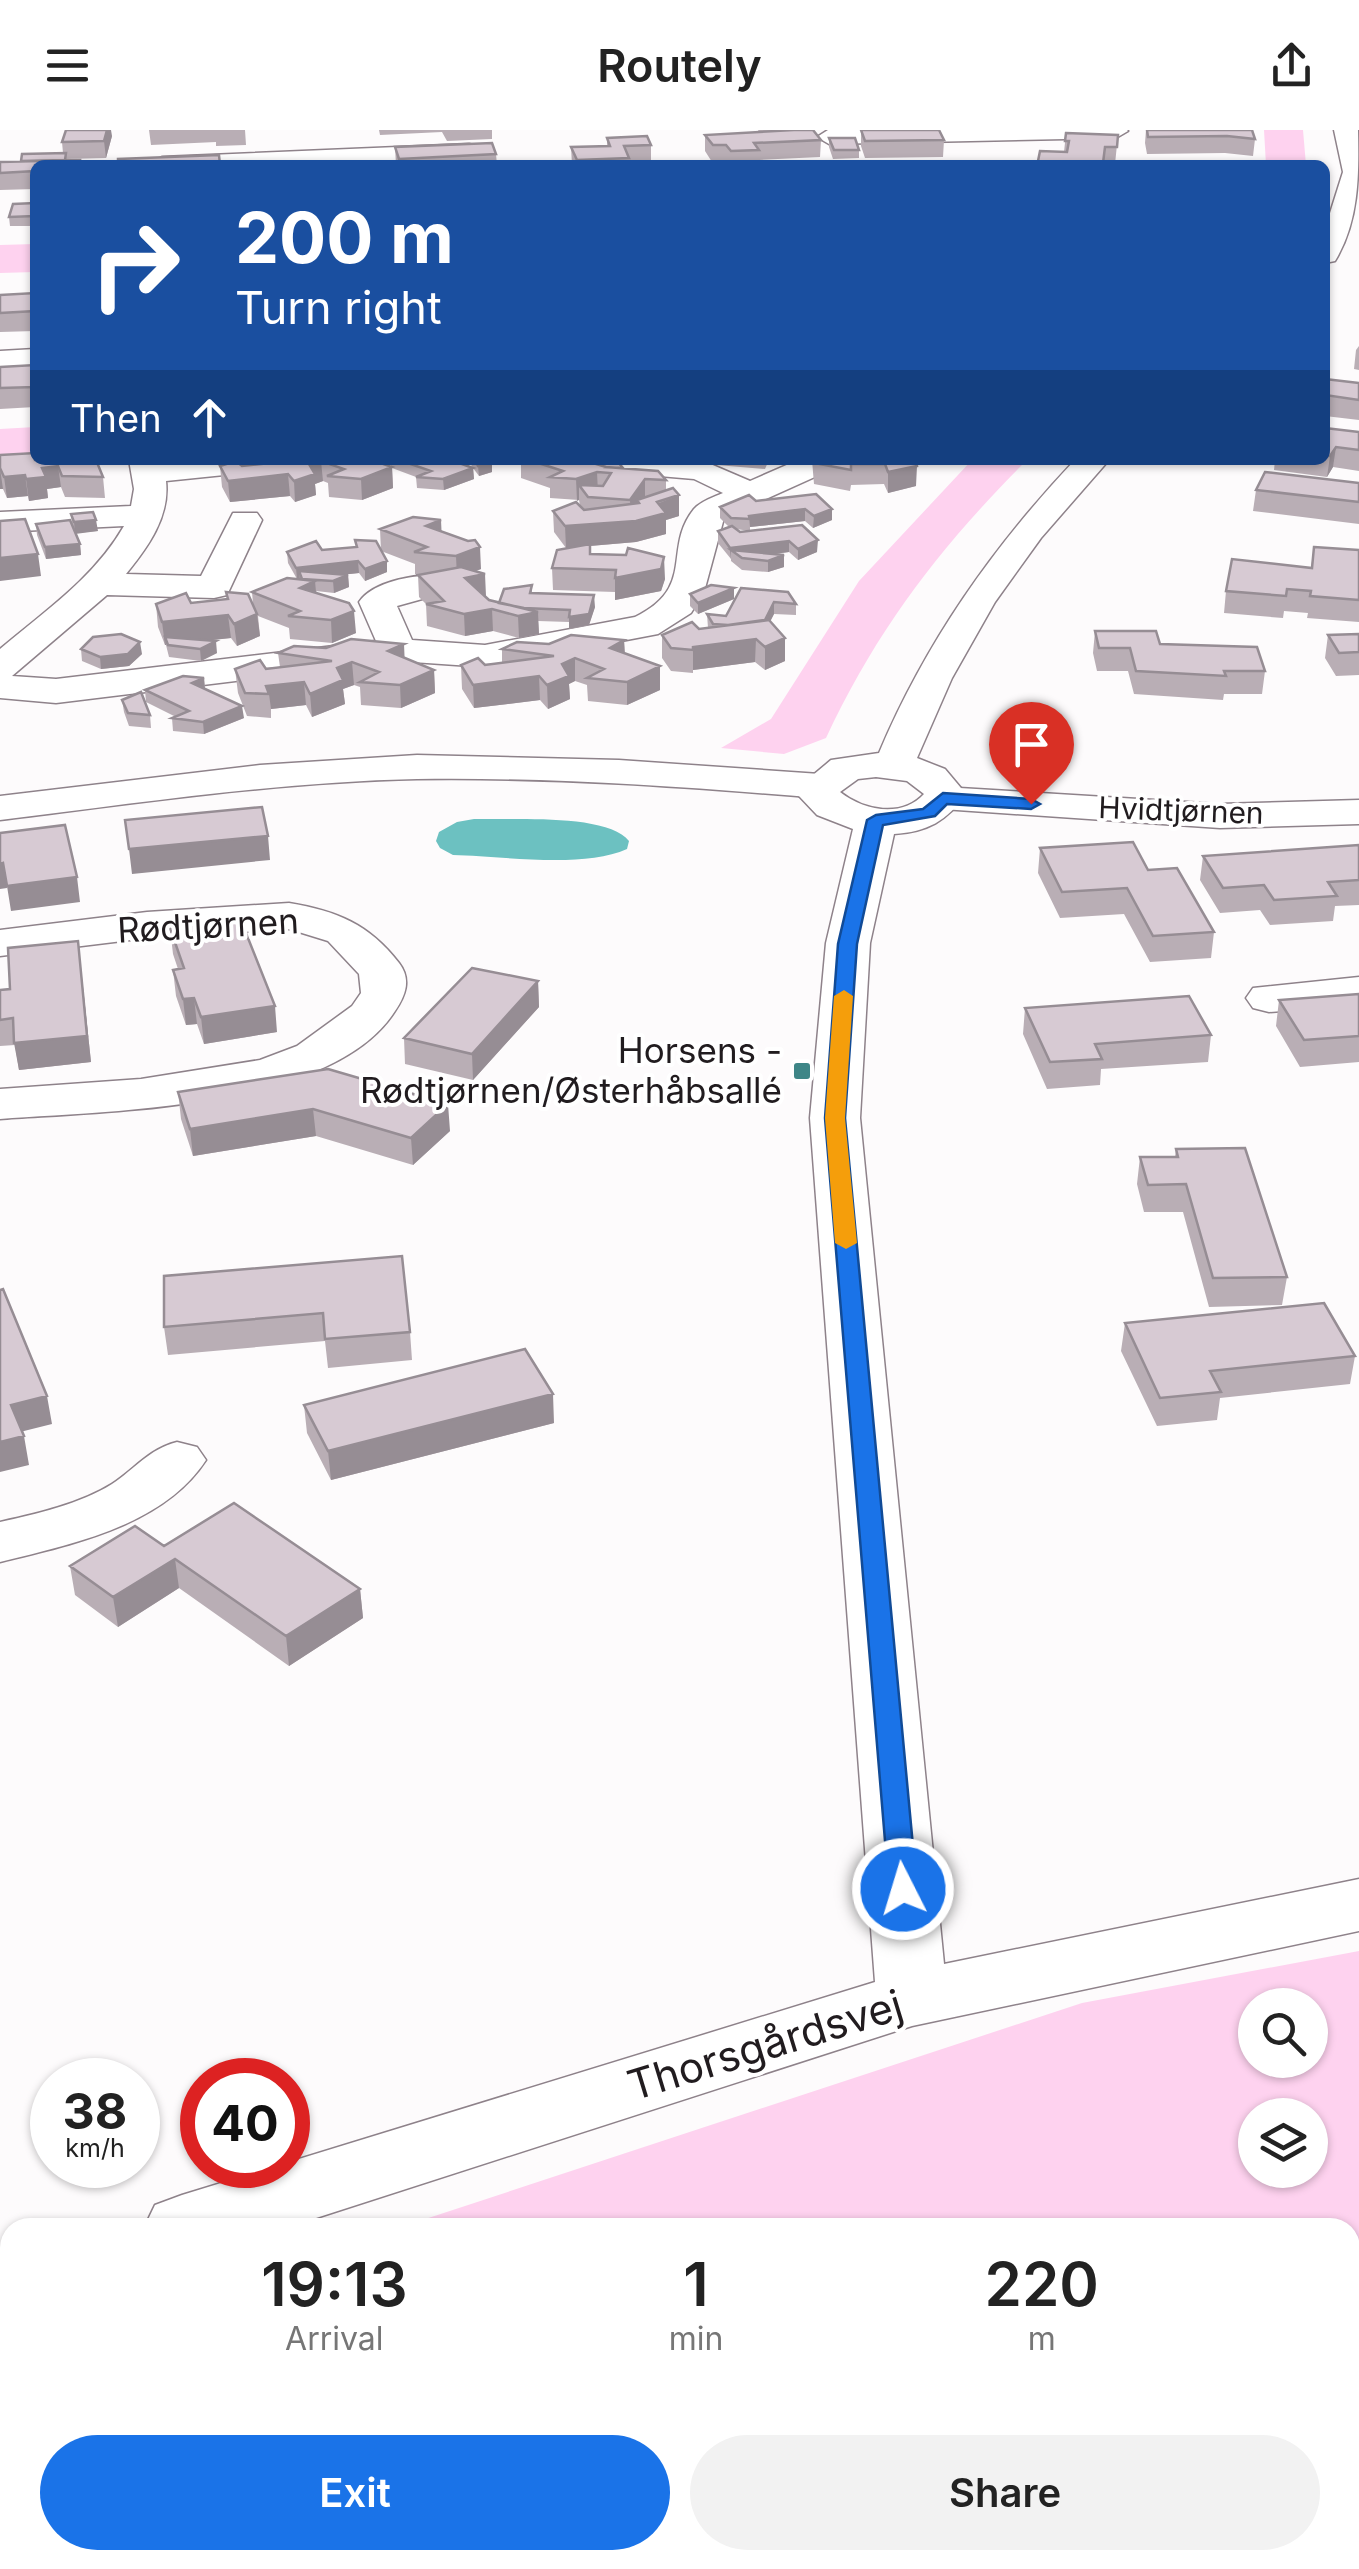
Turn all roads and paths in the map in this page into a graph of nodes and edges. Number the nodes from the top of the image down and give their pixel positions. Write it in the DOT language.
graph roads {
  1 [pos="300,130"];
  2 [pos="1346,130"];
  3 [pos="1116,131"];
  4 [pos="985,132"];
  5 [pos="828,136"];
  6 [pos="493,150"];
  7 [pos="300,160"];
  8 [pos="332,160"];
  9 [pos="1330,248"];
  10 [pos="30,358"];
  11 [pos="0,360"];
  12 [pos="182,465"];
  13 [pos="646,465"];
  14 [pos="813,465"];
  15 [pos="1088,465"];
  16 [pos="146,467"];
  17 [pos="748,493"];
  18 [pos="146,516"];
  19 [pos="244,520"];
  20 [pos="0,522"];
  21 [pos="96,584"];
  22 [pos="431,585"];
  23 [pos="398,650"];
  24 [pos="0,668"];
  25 [pos="0,687"];
  26 [pos="894,766"];
  27 [pos="820,786"];
  28 [pos="943,798"];
  29 [pos="0,808"];
  30 [pos="1359,812"];
  31 [pos="876,820"];
  32 [pos="0,944"];
  33 [pos="1359,991"];
  34 [pos="1270,998"];
  35 [pos="0,1104"];
  36 [pos="176,1460"];
  37 [pos="0,1542"];
  38 [pos="1359,1905"];
  39 [pos="912,1998"];
  40 [pos="214,2218"];
  1 -- 7 [label="street"];
  2 -- 9 [label="street"];
  3 -- 4 [label="street"];
  4 -- 5 [label="street"];
  6 -- 8 [label="street"];
  10 -- 11 [label="street"];
  12 -- 16 [label="street"];
  13 -- 17 [label="street"];
  14 -- 17 [label="street"];
  15 -- 26 [label="street"];
  16 -- 18 [label="street"];
  17 -- 23 [label="street"];
  18 -- 20 [label="street"];
  18 -- 21 [label="street"];
  19 -- 21 [label="street"];
  21 -- 24 [label="street"];
  22 -- 23 [label="street"];
  23 -- 25 [label="street"];
  26 -- 27 [label="street"];
  26 -- 28 [label="street"];
  27 -- 29 [label="street"];
  27 -- 31 [label="street"];
  28 -- 30 [label="street, Hvidtjørnen"];
  28 -- 31 [label="street"];
  31 -- 39 [label="street"];
  32 -- 35 [label="street, Rødtjørnen"];
  33 -- 34 [label="street"];
  36 -- 37 [label="street"];
  38 -- 39 [label="street, Thorsgårdsvej"];
  39 -- 40 [label="street, Thorsgårdsvej"];
}
